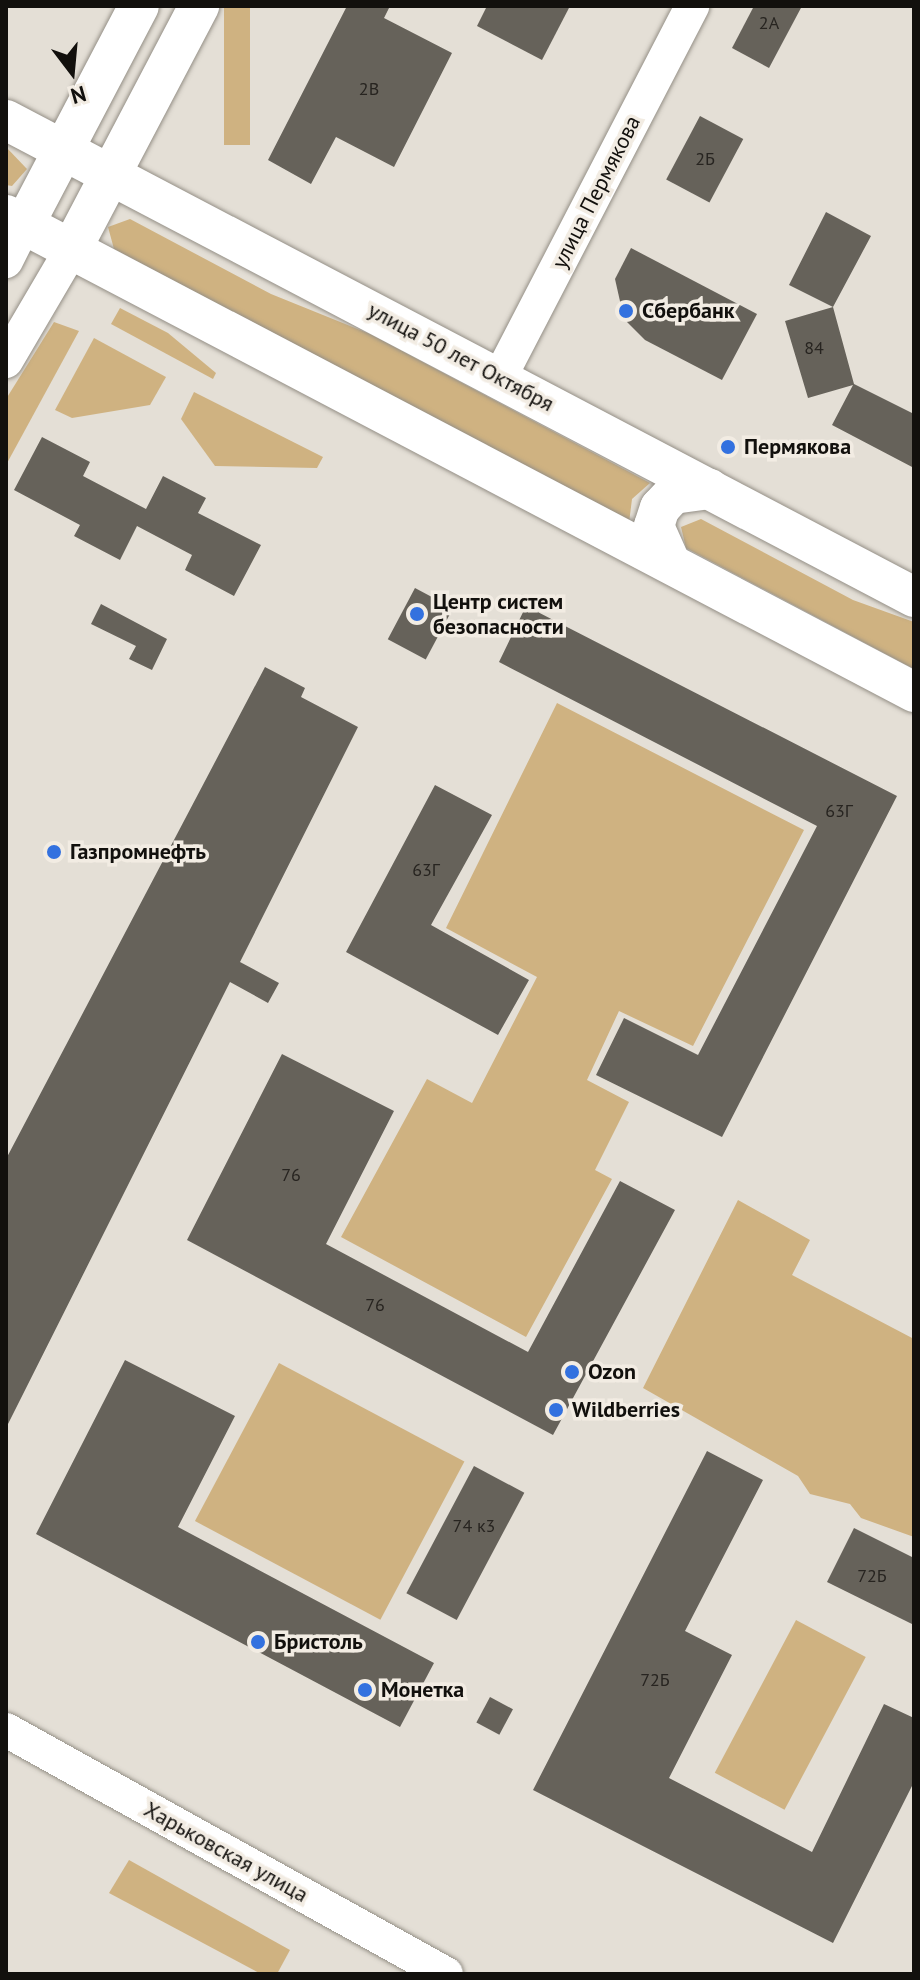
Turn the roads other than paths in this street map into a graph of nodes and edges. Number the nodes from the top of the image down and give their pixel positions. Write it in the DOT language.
graph roads {
  1 [pos="139,6"];
  2 [pos="199,6"];
  3 [pos="692,6"];
  4 [pos="6,120"];
  5 [pos="63,150"];
  6 [pos="109,174"];
  7 [pos="15,220"];
  8 [pos="71,250"];
  9 [pos="6,261"];
  10 [pos="6,361"];
  11 [pos="500,377"];
  12 [pos="710,489"];
  13 [pos="669,560"];
  14 [pos="914,597"];
  15 [pos="914,692"];
  16 [pos="6,1730"];
  17 [pos="446,1974"];
  1 -- 5 [label="main road"];
  2 -- 6 [label="main road"];
  3 -- 11 [label="street, улица Пермякова"];
  4 -- 5 [label="main road, улица 50 лет Октября"];
  5 -- 6 [label="main road, улица 50 лет Октября"];
  5 -- 7 [label="main road"];
  6 -- 8 [label="main road"];
  6 -- 11 [label="main road, улица 50 лет Октября"];
  7 -- 8 [label="main road"];
  7 -- 9 [label="street"];
  8 -- 10 [label="street"];
  8 -- 13 [label="main road"];
  11 -- 12 [label="main road, улица 50 лет Октября"];
  12 -- 13 [label="main road"];
  12 -- 14 [label="main road, улица 50 лет Октября"];
  13 -- 15 [label="main road"];
  16 -- 17 [label="street, Харьковская улица"];
}
